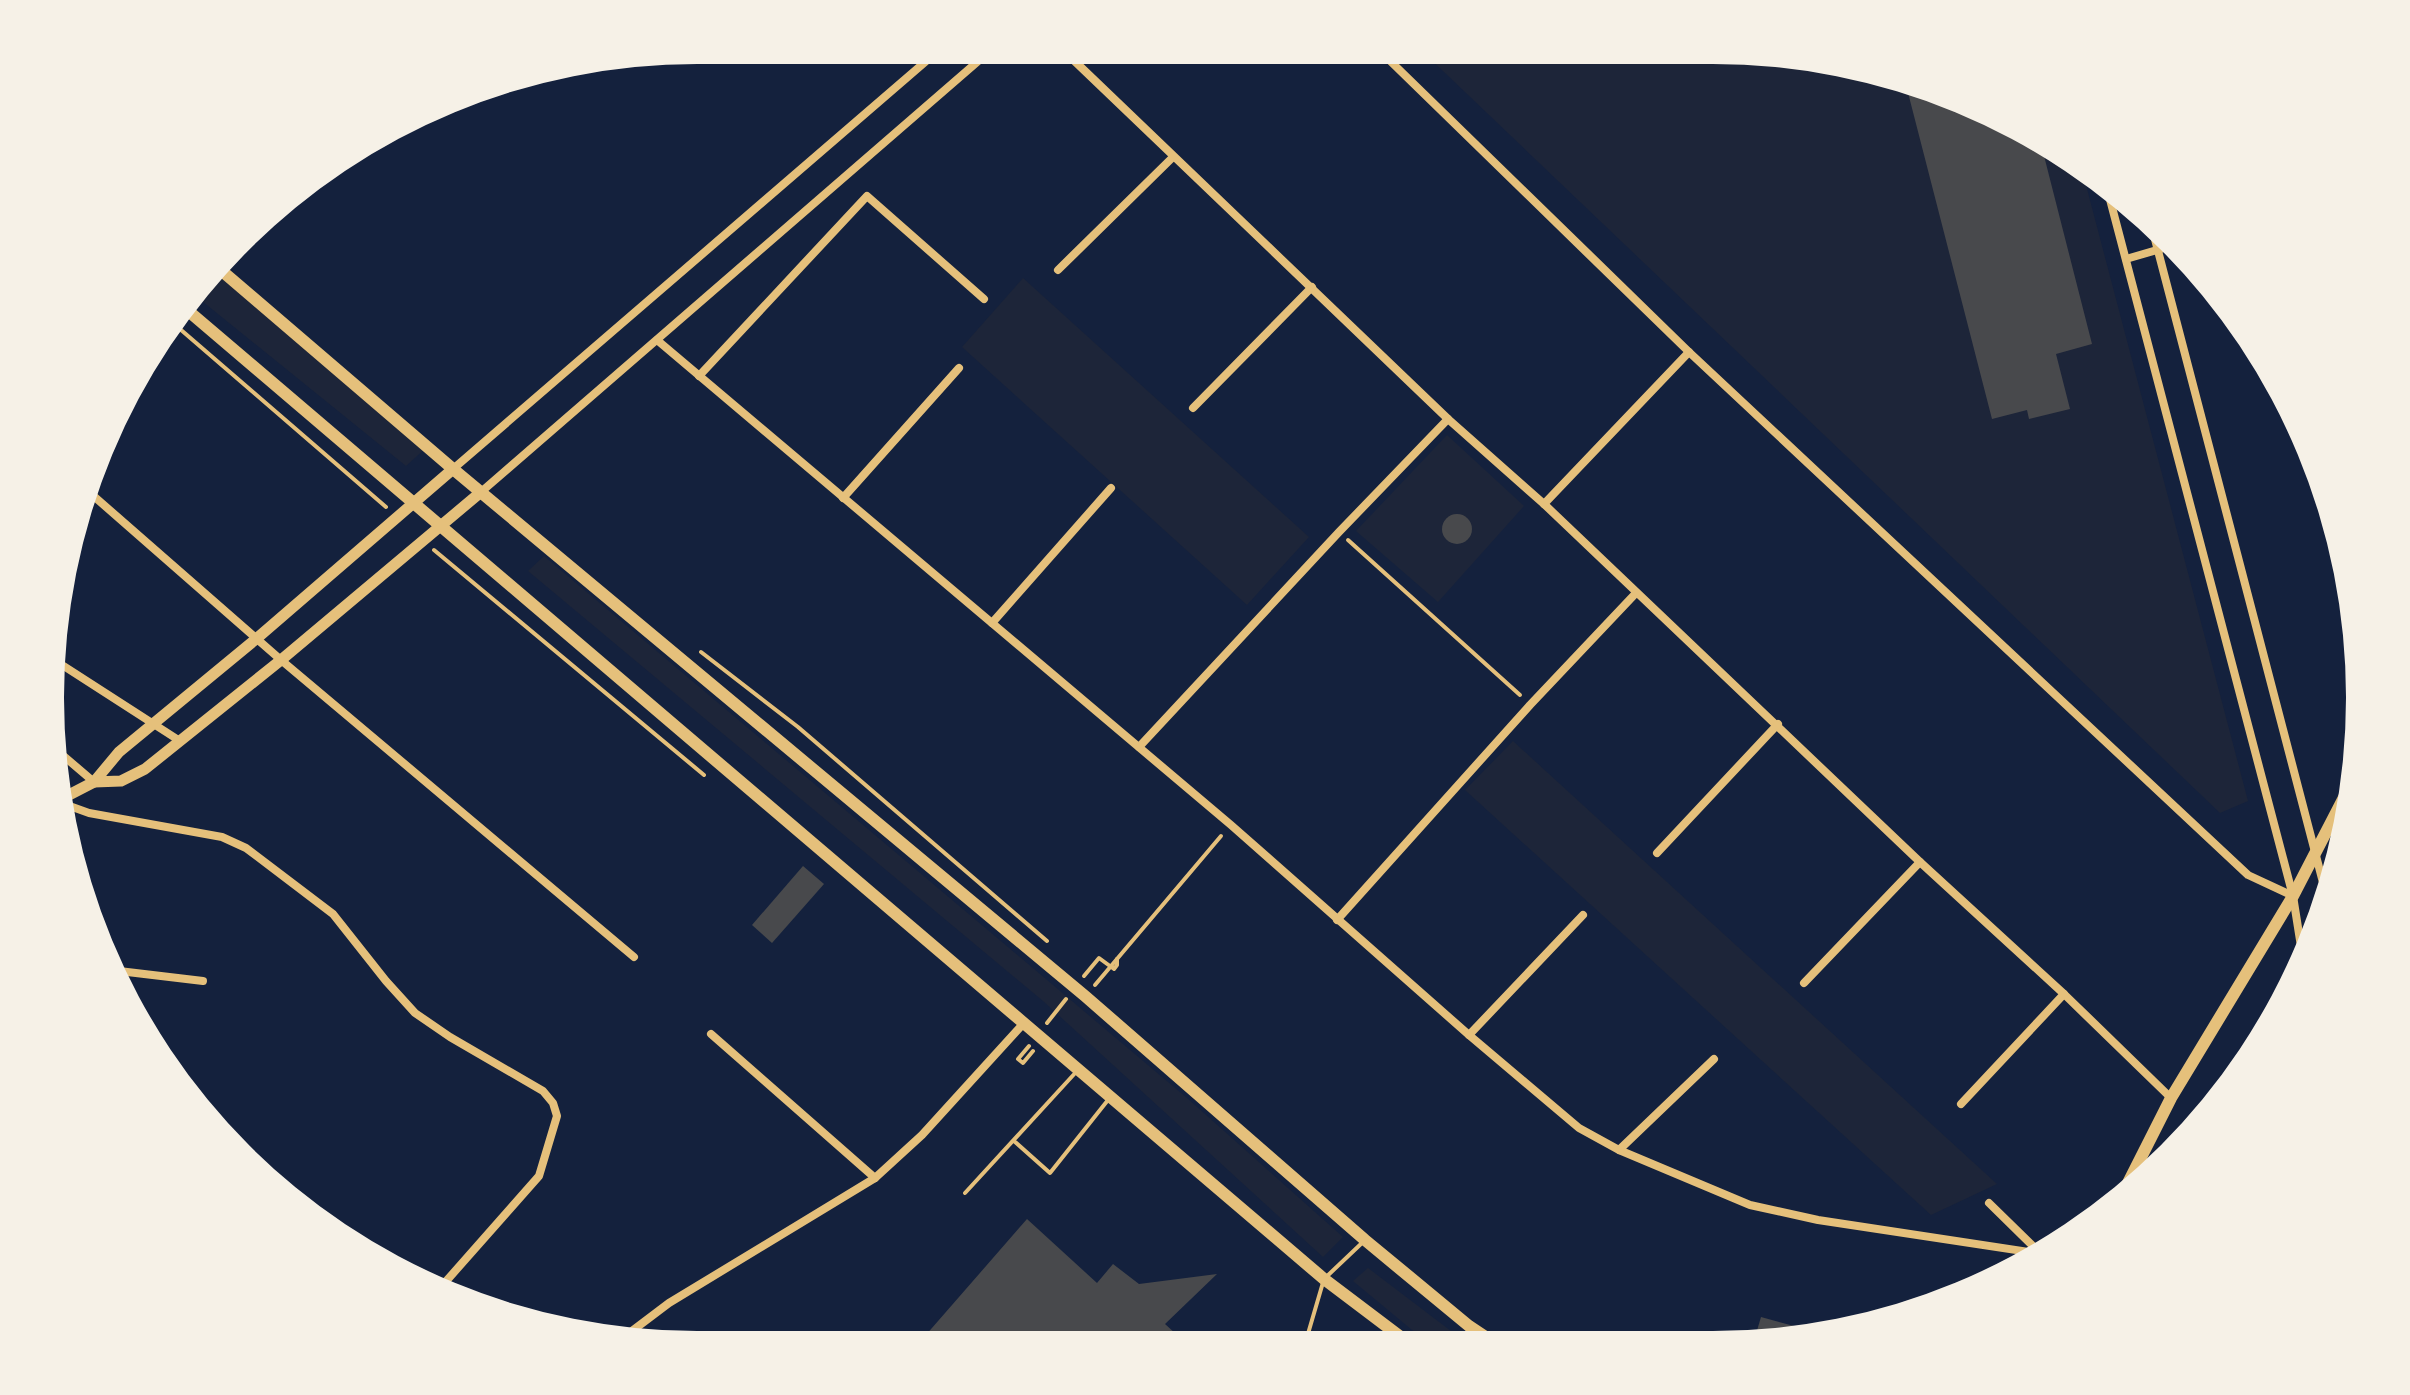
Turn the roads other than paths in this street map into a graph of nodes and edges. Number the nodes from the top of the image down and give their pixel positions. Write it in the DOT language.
graph roads {
  1 [pos="923,64"];
  2 [pos="975,64"];
  3 [pos="1077,64"];
  4 [pos="1393,64"];
  5 [pos="1173,157"];
  6 [pos="2112,206"];
  7 [pos="2158,249"];
  8 [pos="2126,259"];
  9 [pos="1058,270"];
  10 [pos="226,275"];
  11 [pos="1312,287"];
  12 [pos="984,299"];
  13 [pos="193,315"];
  14 [pos="657,340"];
  15 [pos="1689,352"];
  16 [pos="959,368"];
  17 [pos="699,376"];
  18 [pos="1193,408"];
  19 [pos="1448,419"];
  20 [pos="453,469"];
  21 [pos="1111,488"];
  22 [pos="481,492"];
  23 [pos="843,498"];
  24 [pos="97,499"];
  25 [pos="413,502"];
  26 [pos="1544,504"];
  27 [pos="441,526"];
  28 [pos="1636,593"];
  29 [pos="992,623"];
  30 [pos="256,639"];
  31 [pos="281,660"];
  32 [pos="65,667"];
  33 [pos="155,723"];
  34 [pos="1778,724"];
  35 [pos="180,741"];
  36 [pos="1139,747"];
  37 [pos="67,759"];
  38 [pos="94,782"];
  39 [pos="71,794"];
  40 [pos="74,807"];
  41 [pos="2335,815"];
  42 [pos="1657,853"];
  43 [pos="2315,854"];
  44 [pos="1920,862"];
  45 [pos="2320,873"];
  46 [pos="2293,896"];
  47 [pos="1583,915"];
  48 [pos="1337,920"];
  49 [pos="2300,933"];
  50 [pos="634,957"];
  51 [pos="126,972"];
  52 [pos="203,981"];
  53 [pos="1804,983"];
  54 [pos="2064,994"];
  55 [pos="1023,1024"];
  56 [pos="711,1034"];
  57 [pos="1469,1035"];
  58 [pos="1714,1059"];
  59 [pos="1078,1070"];
  60 [pos="1110,1097"];
  61 [pos="2171,1098"];
  62 [pos="1961,1104"];
  63 [pos="1014,1141"];
  64 [pos="1619,1150"];
  65 [pos="2135,1169"];
  66 [pos="875,1178"];
  67 [pos="965,1193"];
  68 [pos="1989,1203"];
  69 [pos="1365,1240"];
  70 [pos="2031,1245"];
  71 [pos="2020,1251"];
  72 [pos="1324,1279"];
  73 [pos="447,1280"];
  74 [pos="638,1328"];
  75 [pos="1309,1331"];
  76 [pos="1393,1331"];
  77 [pos="1476,1331"];
  1 -- 20 [label="street"];
  2 -- 14 [label="street"];
  3 -- 5 [label="street"];
  4 -- 15 [label="street"];
  5 -- 9 [label="street"];
  5 -- 11 [label="street"];
  6 -- 8 [label="street"];
  7 -- 8 [label="street"];
  7 -- 43 [label="street"];
  8 -- 46 [label="street"];
  10 -- 20 [label="main road"];
  11 -- 18 [label="street"];
  11 -- 19 [label="street"];
  12 -- 17 [label="street"];
  13 -- 25 [label="main road"];
  14 -- 17 [label="street"];
  14 -- 22 [label="street"];
  15 -- 26 [label="street"];
  15 -- 46 [label="street"];
  16 -- 23 [label="street"];
  17 -- 23 [label="street"];
  19 -- 26 [label="street"];
  19 -- 36 [label="street"];
  20 -- 22 [label="main road"];
  20 -- 25 [label="street"];
  21 -- 29 [label="street"];
  22 -- 27 [label="street"];
  22 -- 69 [label="main road"];
  23 -- 29 [label="street"];
  24 -- 30 [label="street"];
  25 -- 27 [label="main road"];
  25 -- 30 [label="street"];
  26 -- 28 [label="street"];
  27 -- 31 [label="street"];
  27 -- 55 [label="main road"];
  28 -- 34 [label="street"];
  28 -- 48 [label="street"];
  29 -- 36 [label="street"];
  30 -- 31 [label="street"];
  30 -- 33 [label="street"];
  31 -- 35 [label="street"];
  31 -- 50 [label="street"];
  32 -- 33 [label="street"];
  33 -- 35 [label="street"];
  33 -- 38 [label="street"];
  34 -- 42 [label="street"];
  34 -- 44 [label="street"];
  35 -- 38 [label="street"];
  36 -- 48 [label="street"];
  37 -- 38 [label="street"];
  38 -- 39 [label="street"];
  40 -- 73 [label="street"];
  41 -- 43 [label="main road"];
  43 -- 45 [label="street"];
  43 -- 46 [label="main road"];
  44 -- 53 [label="street"];
  44 -- 54 [label="street"];
  46 -- 49 [label="street"];
  46 -- 61 [label="main road"];
  47 -- 57 [label="street"];
  48 -- 57 [label="street"];
  51 -- 52 [label="street"];
  54 -- 61 [label="street"];
  54 -- 62 [label="street"];
  55 -- 59 [label="main road"];
  55 -- 66 [label="street"];
  56 -- 66 [label="street"];
  57 -- 64 [label="street"];
  58 -- 64 [label="street"];
  59 -- 60 [label="main road"];
  59 -- 63 [label="lane"];
  60 -- 63 [label="lane"];
  60 -- 72 [label="main road"];
  61 -- 65 [label="main road"];
  63 -- 67 [label="lane"];
  64 -- 71 [label="street"];
  66 -- 74 [label="street"];
  68 -- 70 [label="street"];
  69 -- 72 [label="lane"];
  69 -- 77 [label="main road"];
  72 -- 75 [label="lane"];
  72 -- 76 [label="main road"];
}
